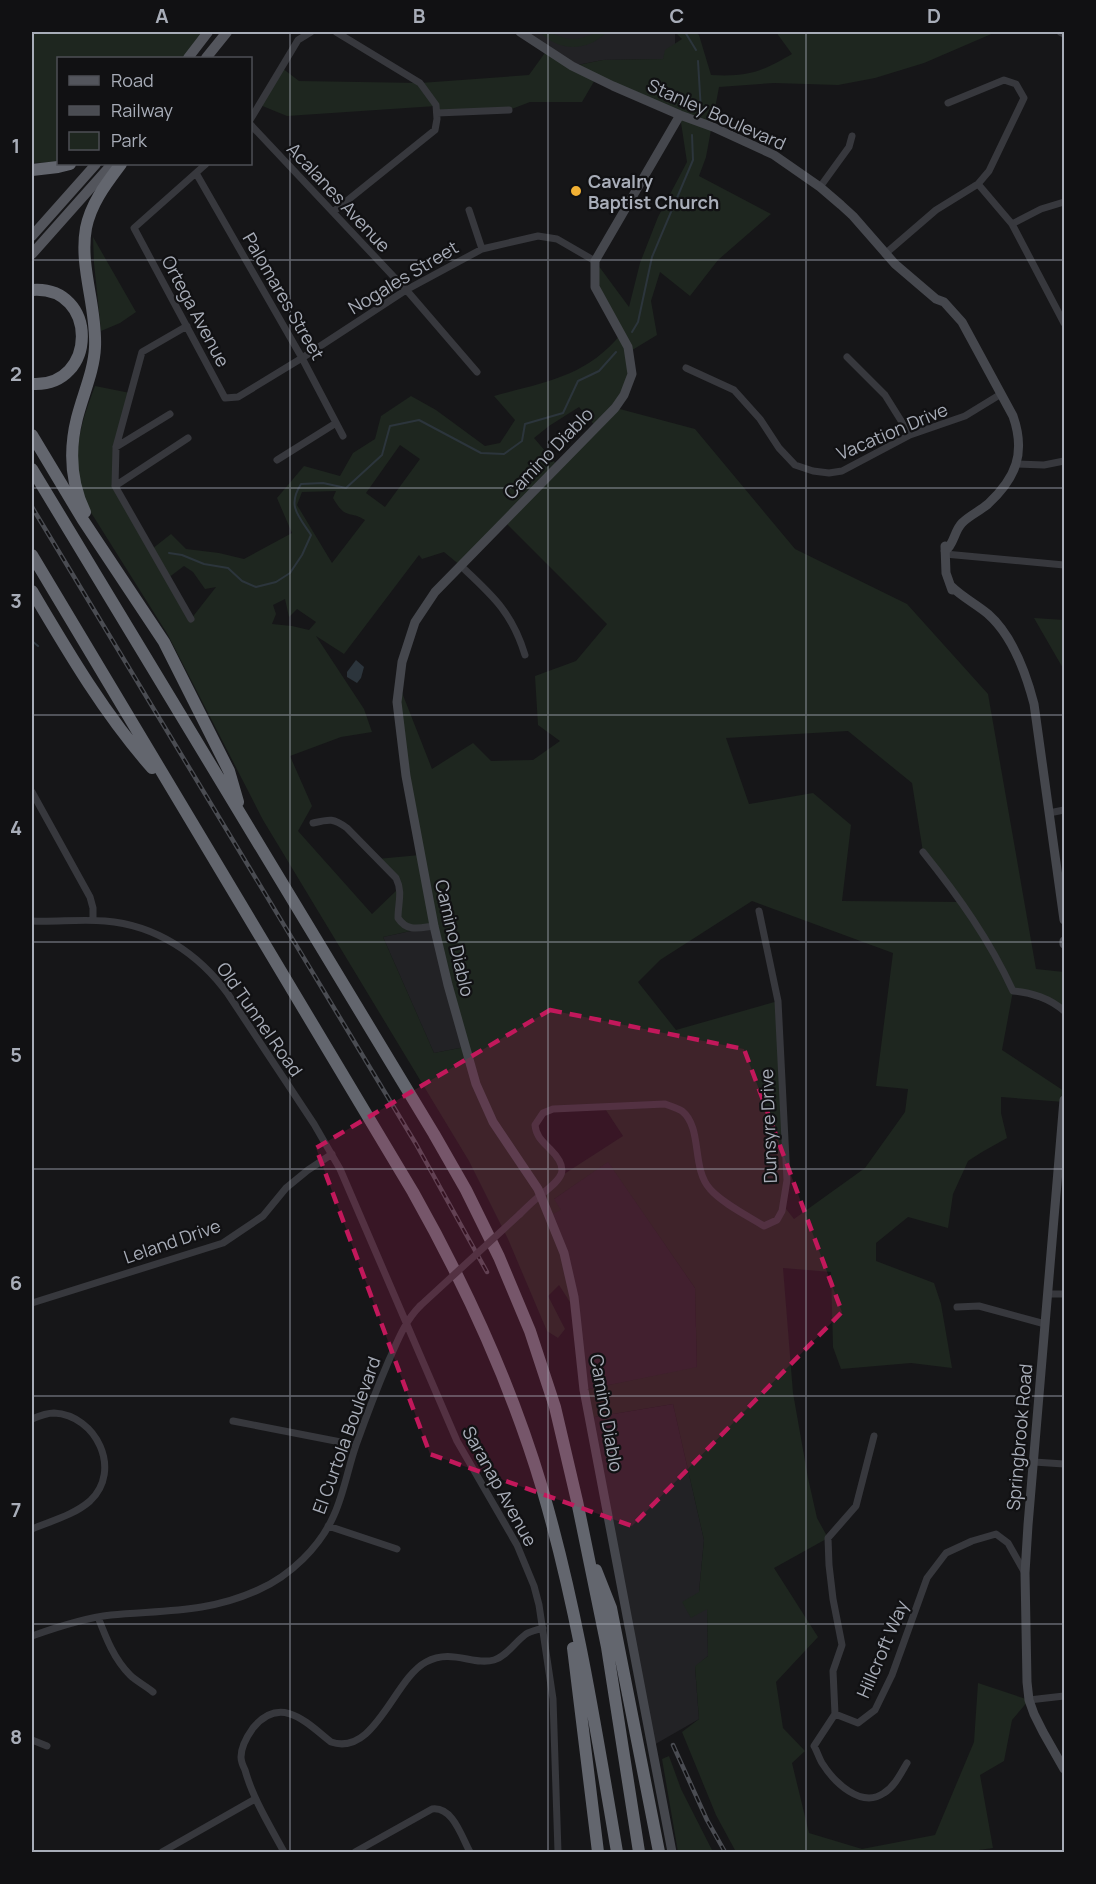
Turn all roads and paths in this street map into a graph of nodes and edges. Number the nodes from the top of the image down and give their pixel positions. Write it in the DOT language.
graph roads {
  1 [pos="208,32"];
  2 [pos="227,32"];
  3 [pos="311,32"];
  4 [pos="336,32"];
  5 [pos="520,32"];
  6 [pos="1060,32"];
  7 [pos="1065,34"];
  8 [pos="189,57"];
  9 [pos="207,57"];
  10 [pos="948,103"];
  11 [pos="509,110"];
  12 [pos="437,113"];
  13 [pos="680,115"];
  14 [pos="252,119"];
  15 [pos="252,124"];
  16 [pos="852,136"];
  17 [pos="66,165"];
  18 [pos="95,165"];
  19 [pos="111,165"];
  20 [pos="120,165"];
  21 [pos="205,165"];
  22 [pos="32,170"];
  23 [pos="196,173"];
  24 [pos="978,184"];
  25 [pos="820,187"];
  26 [pos="1065,202"];
  27 [pos="469,210"];
  28 [pos="333,212"];
  29 [pos="1011,224"];
  30 [pos="32,236"];
  31 [pos="482,249"];
  32 [pos="32,254"];
  33 [pos="885,254"];
  34 [pos="595,261"];
  35 [pos="32,290"];
  36 [pos="406,290"];
  37 [pos="1065,323"];
  38 [pos="187,326"];
  39 [pos="847,357"];
  40 [pos="302,358"];
  41 [pos="686,368"];
  42 [pos="477,372"];
  43 [pos="32,384"];
  44 [pos="1001,394"];
  45 [pos="238,397"];
  46 [pos="170,414"];
  47 [pos="336,423"];
  48 [pos="32,435"];
  49 [pos="910,435"];
  50 [pos="343,436"];
  51 [pos="188,438"];
  52 [pos="116,447"];
  53 [pos="278,460"];
  54 [pos="1065,461"];
  55 [pos="1017,464"];
  56 [pos="32,469"];
  57 [pos="115,486"];
  58 [pos="105,551"];
  59 [pos="945,552"];
  60 [pos="32,555"];
  61 [pos="1065,565"];
  62 [pos="461,566"];
  63 [pos="32,591"];
  64 [pos="32,604"];
  65 [pos="191,619"];
  66 [pos="66,648"];
  67 [pos="525,655"];
  68 [pos="171,789"];
  69 [pos="32,792"];
  70 [pos="1065,810"];
  71 [pos="1049,813"];
  72 [pos="244,820"];
  73 [pos="313,823"];
  74 [pos="923,852"];
  75 [pos="759,910"];
  76 [pos="93,920"];
  77 [pos="1065,920"];
  78 [pos="32,921"];
  79 [pos="434,926"];
  80 [pos="1065,1011"];
  81 [pos="1065,1100"];
  82 [pos="332,1154"];
  83 [pos="540,1195"];
  84 [pos="1049,1294"];
  85 [pos="1065,1294"];
  86 [pos="32,1303"];
  87 [pos="957,1307"];
  88 [pos="406,1321"];
  89 [pos="1045,1324"];
  90 [pos="32,1419"];
  91 [pos="233,1421"];
  92 [pos="874,1436"];
  93 [pos="356,1445"];
  94 [pos="1034,1462"];
  95 [pos="1065,1464"];
  96 [pos="328,1526"];
  97 [pos="32,1529"];
  98 [pos="587,1548"];
  99 [pos="397,1549"];
  100 [pos="1025,1573"];
  101 [pos="565,1578"];
  102 [pos="98,1617"];
  103 [pos="543,1628"];
  104 [pos="32,1636"];
  105 [pos="607,1647"];
  106 [pos="153,1692"];
  107 [pos="1065,1696"];
  108 [pos="1029,1700"];
  109 [pos="835,1714"];
  110 [pos="32,1740"];
  111 [pos="47,1746"];
  112 [pos="907,1763"];
  113 [pos="1065,1769"];
  114 [pos="255,1799"];
  115 [pos="162,1852"];
  116 [pos="284,1852"];
  117 [pos="354,1852"];
  118 [pos="470,1852"];
  119 [pos="558,1852"];
  120 [pos="598,1852"];
  121 [pos="617,1852"];
  122 [pos="639,1852"];
  123 [pos="652,1852"];
  124 [pos="659,1852"];
  125 [pos="672,1852"];
  1 -- 8 [label="main road"];
  2 -- 9 [label="main road"];
  3 -- 14 [label="street"];
  4 -- 12 [label="street"];
  5 -- 13 [label="street, Stanley Boulevard"];
  6 -- 7 [label="street"];
  10 -- 24 [label="street"];
  11 -- 12 [label="street"];
  12 -- 28 [label="street"];
  13 -- 25 [label="street, Stanley Boulevard"];
  13 -- 34 [label="street"];
  15 -- 28 [label="street, Acalanes Avenue"];
  16 -- 25 [label="street"];
  17 -- 22 [label="highway"];
  18 -- 30 [label="main road"];
  19 -- 32 [label="main road"];
  20 -- 58 [label="highway"];
  21 -- 23 [label="street"];
  23 -- 38 [label="street, Ortega Avenue"];
  23 -- 40 [label="street, Palomares Street"];
  24 -- 29 [label="street"];
  24 -- 33 [label="street"];
  25 -- 33 [label="street, Stanley Boulevard"];
  26 -- 29 [label="street"];
  27 -- 31 [label="street"];
  28 -- 36 [label="street, Acalanes Avenue"];
  29 -- 37 [label="street"];
  31 -- 34 [label="street, Nogales Street"];
  31 -- 36 [label="street, Nogales Street"];
  33 -- 44 [label="street, Stanley Boulevard"];
  34 -- 62 [label="street, Camino Diablo"];
  35 -- 43 [label="highway"];
  36 -- 40 [label="street, Nogales Street"];
  36 -- 42 [label="street, Acalanes Avenue"];
  38 -- 45 [label="street, Ortega Avenue"];
  38 -- 52 [label="street"];
  39 -- 49 [label="street"];
  40 -- 45 [label="street, Nogales Street"];
  40 -- 47 [label="street, Palomares Street"];
  41 -- 49 [label="street, Vacation Drive"];
  44 -- 49 [label="street, Vacation Drive"];
  44 -- 55 [label="street, Stanley Boulevard"];
  46 -- 52 [label="street"];
  47 -- 50 [label="street, Palomares Street"];
  47 -- 53 [label="street"];
  48 -- 58 [label="highway"];
  51 -- 57 [label="street"];
  52 -- 57 [label="street"];
  54 -- 55 [label="street"];
  55 -- 59 [label="street, Stanley Boulevard"];
  56 -- 72 [label="highway"];
  57 -- 65 [label="street"];
  58 -- 72 [label="highway"];
  59 -- 61 [label="street"];
  59 -- 71 [label="street"];
  60 -- 68 [label="highway"];
  62 -- 67 [label="street"];
  62 -- 79 [label="street, Camino Diablo"];
  63 -- 66 [label="highway"];
  64 -- 66 [label="highway"];
  66 -- 68 [label="highway"];
  68 -- 101 [label="highway"];
  69 -- 76 [label="street"];
  70 -- 71 [label="street"];
  71 -- 77 [label="street"];
  72 -- 98 [label="highway"];
  73 -- 79 [label="street"];
  74 -- 80 [label="street"];
  75 -- 83 [label="street, Dunsyre Drive"];
  76 -- 78 [label="street, Old Tunnel Road"];
  76 -- 82 [label="street, Old Tunnel Road"];
  79 -- 83 [label="street, Camino Diablo"];
  81 -- 84 [label="street, Springbrook Road"];
  82 -- 86 [label="street, Leland Drive"];
  82 -- 88 [label="street, Saranap Avenue"];
  83 -- 88 [label="street, El Curtola Boulevard, bridge"];
  83 -- 125 [label="street, Camino Diablo"];
  84 -- 85 [label="street"];
  84 -- 89 [label="street, Springbrook Road"];
  87 -- 89 [label="street"];
  88 -- 93 [label="street, El Curtola Boulevard"];
  88 -- 103 [label="street, Saranap Avenue"];
  89 -- 94 [label="street, Springbrook Road"];
  90 -- 97 [label="street"];
  91 -- 93 [label="street"];
  92 -- 109 [label="street, Hillcroft Way"];
  93 -- 96 [label="street, El Curtola Boulevard"];
  94 -- 95 [label="street"];
  94 -- 100 [label="street, Springbrook Road"];
  96 -- 99 [label="street"];
  96 -- 102 [label="street, El Curtola Boulevard"];
  98 -- 105 [label="highway"];
  98 -- 124 [label="highway"];
  100 -- 108 [label="street, Springbrook Road"];
  100 -- 109 [label="street, Hillcroft Way"];
  101 -- 120 [label="highway"];
  101 -- 121 [label="highway"];
  102 -- 104 [label="street, El Curtola Boulevard"];
  102 -- 106 [label="street"];
  103 -- 114 [label="street"];
  103 -- 119 [label="street, Saranap Avenue"];
  105 -- 122 [label="highway"];
  105 -- 123 [label="highway"];
  107 -- 108 [label="street"];
  108 -- 113 [label="street, Springbrook Road"];
  109 -- 112 [label="street"];
  110 -- 111 [label="street"];
  114 -- 115 [label="street"];
  114 -- 116 [label="street"];
  117 -- 118 [label="street"];
}
